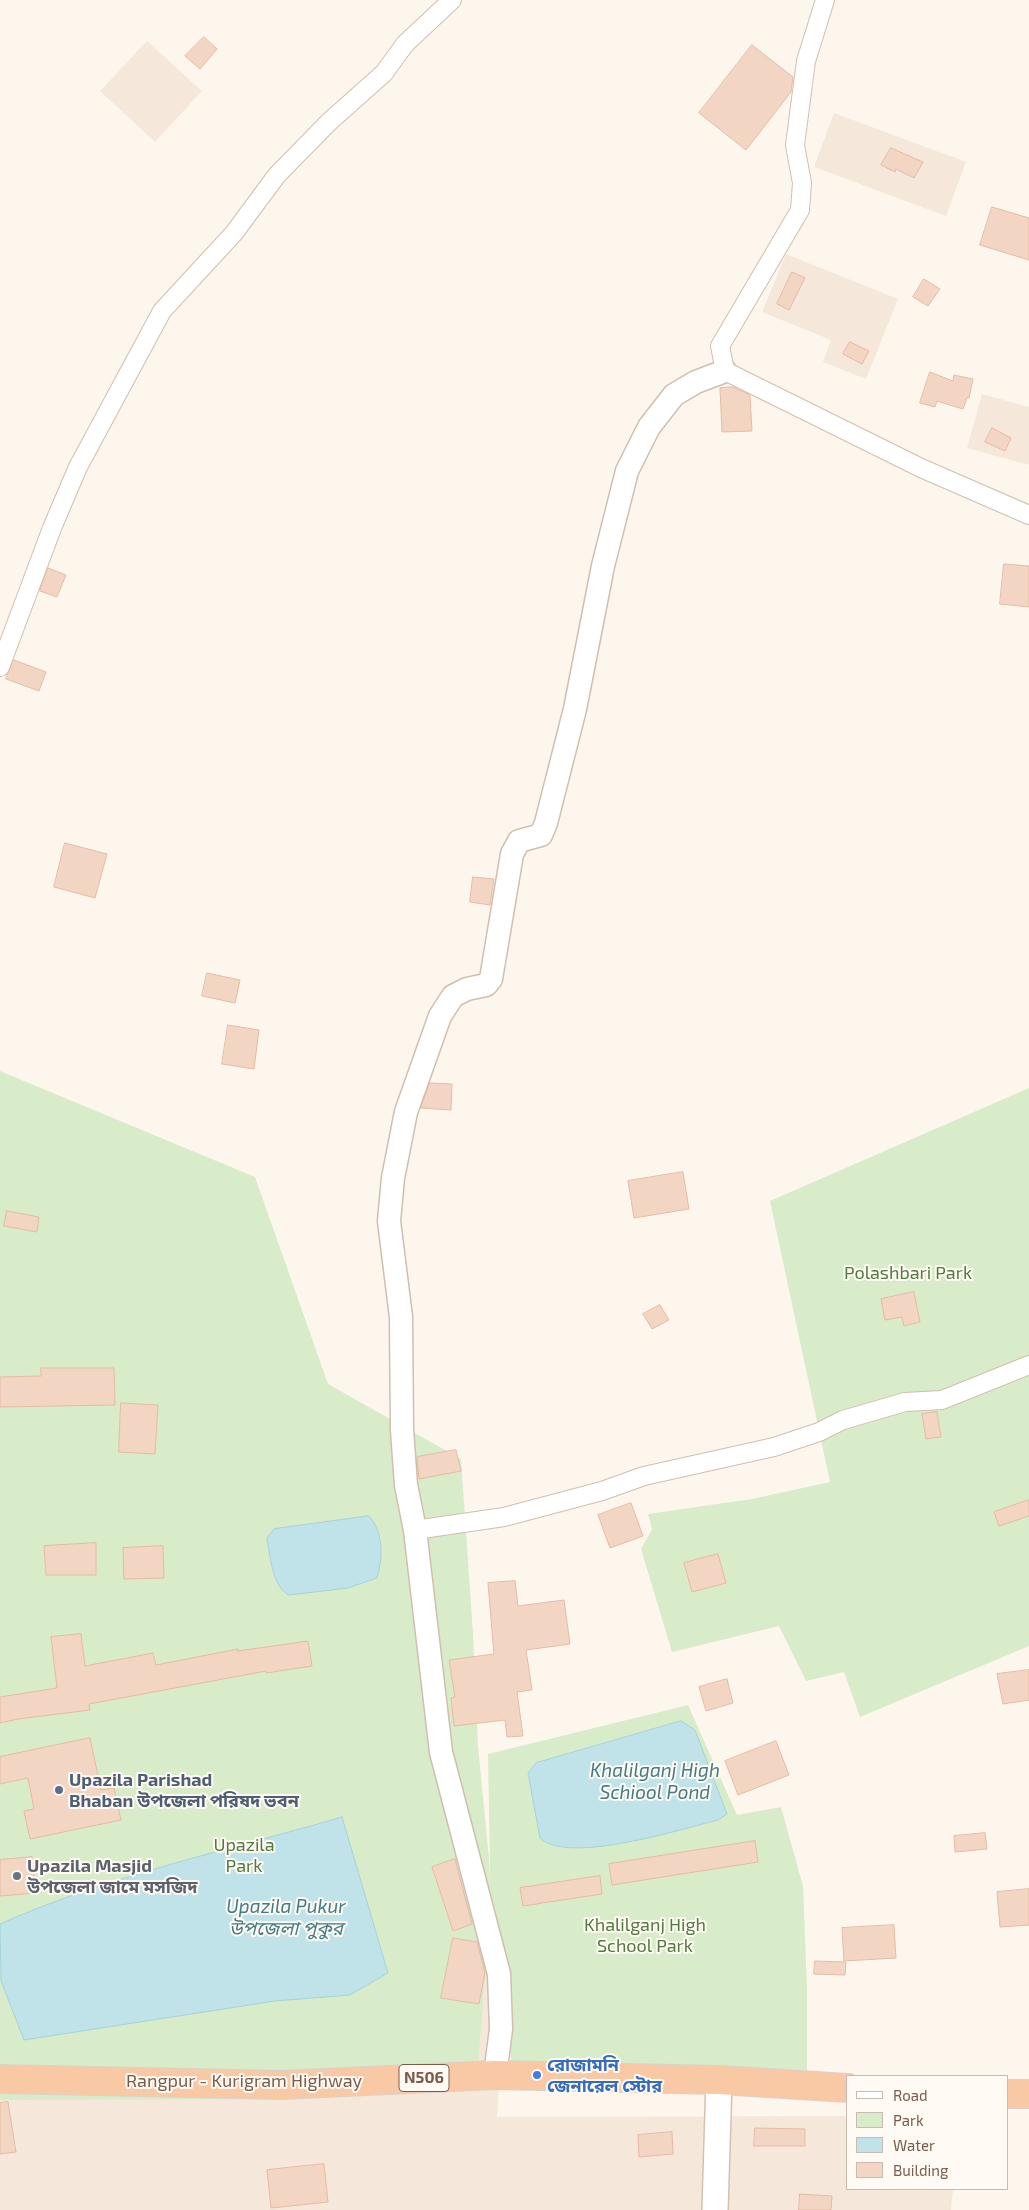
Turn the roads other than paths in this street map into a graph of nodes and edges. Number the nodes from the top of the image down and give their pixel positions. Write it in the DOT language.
graph roads {
  1 [pos="452,0"];
  2 [pos="825,0"];
  3 [pos="725,371"];
  4 [pos="1029,515"];
  5 [pos="0,667"];
  6 [pos="1029,1365"];
  7 [pos="415,1530"];
  8 [pos="495,2075"];
  9 [pos="0,2079"];
  10 [pos="719,2080"];
  11 [pos="846,2088"];
  12 [pos="1009,2094"];
  13 [pos="1029,2094"];
  14 [pos="715,2210"];
  1 -- 5 [label="street"];
  2 -- 3 [label="street"];
  3 -- 4 [label="street"];
  3 -- 7 [label="street"];
  6 -- 7 [label="street"];
  7 -- 8 [label="street"];
  8 -- 9 [label="highway, Rangpur - Kurigram Highway / N506"];
  8 -- 10 [label="highway, Rangpur - Kurigram Highway / N506"];
  10 -- 11 [label="highway, Rangpur - Kurigram Highway / N506"];
  10 -- 14 [label="main road"];
  12 -- 13 [label="highway"];
}
